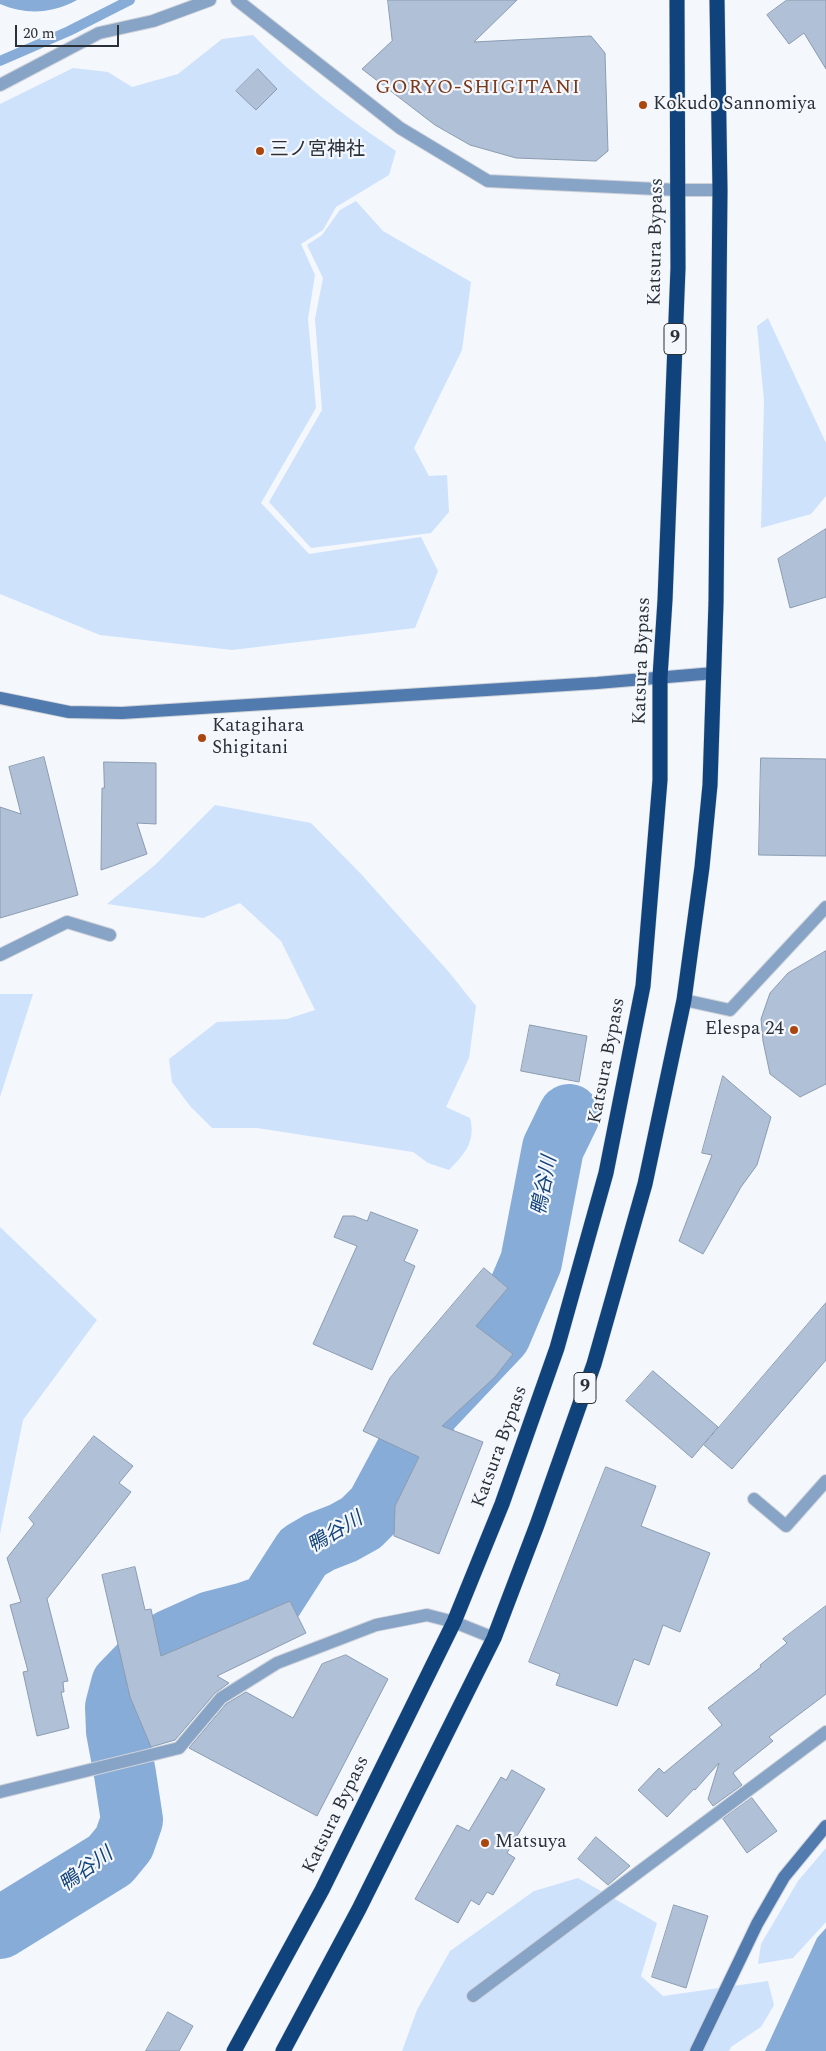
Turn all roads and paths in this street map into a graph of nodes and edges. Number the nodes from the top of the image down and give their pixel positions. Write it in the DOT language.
graph roads {
  1 [pos="210,0"];
  2 [pos="237,0"];
  3 [pos="677,0"];
  4 [pos="718,0"];
  5 [pos="0,85"];
  6 [pos="678,190"];
  7 [pos="720,190"];
  8 [pos="714,673"];
  9 [pos="660,677"];
  10 [pos="0,698"];
  11 [pos="826,907"];
  12 [pos="110,935"];
  13 [pos="0,955"];
  14 [pos="684,1000"];
  15 [pos="826,1481"];
  16 [pos="754,1499"];
  17 [pos="454,1622"];
  18 [pos="494,1638"];
  19 [pos="826,1732"];
  20 [pos="0,1792"];
  21 [pos="826,1826"];
  22 [pos="473,1996"];
  23 [pos="234,2051"];
  24 [pos="283,2051"];
  25 [pos="696,2051"];
  1 -- 5 [label="street"];
  2 -- 6 [label="street"];
  3 -- 6 [label="highway, Katsura Bypass / 9"];
  4 -- 7 [label="highway, 9"];
  6 -- 7 [label="street"];
  6 -- 9 [label="highway, Katsura Bypass / 9"];
  7 -- 8 [label="highway, 9"];
  8 -- 9 [label="street"];
  8 -- 14 [label="highway, 9"];
  9 -- 10 [label="street"];
  9 -- 17 [label="highway, Katsura Bypass / 9"];
  11 -- 14 [label="street"];
  12 -- 13 [label="street"];
  14 -- 18 [label="highway, 9"];
  15 -- 16 [label="street"];
  17 -- 18 [label="street"];
  17 -- 20 [label="street"];
  17 -- 23 [label="highway, Katsura Bypass / 9"];
  18 -- 24 [label="highway, 9"];
  19 -- 22 [label="street"];
  21 -- 25 [label="street"];
}
